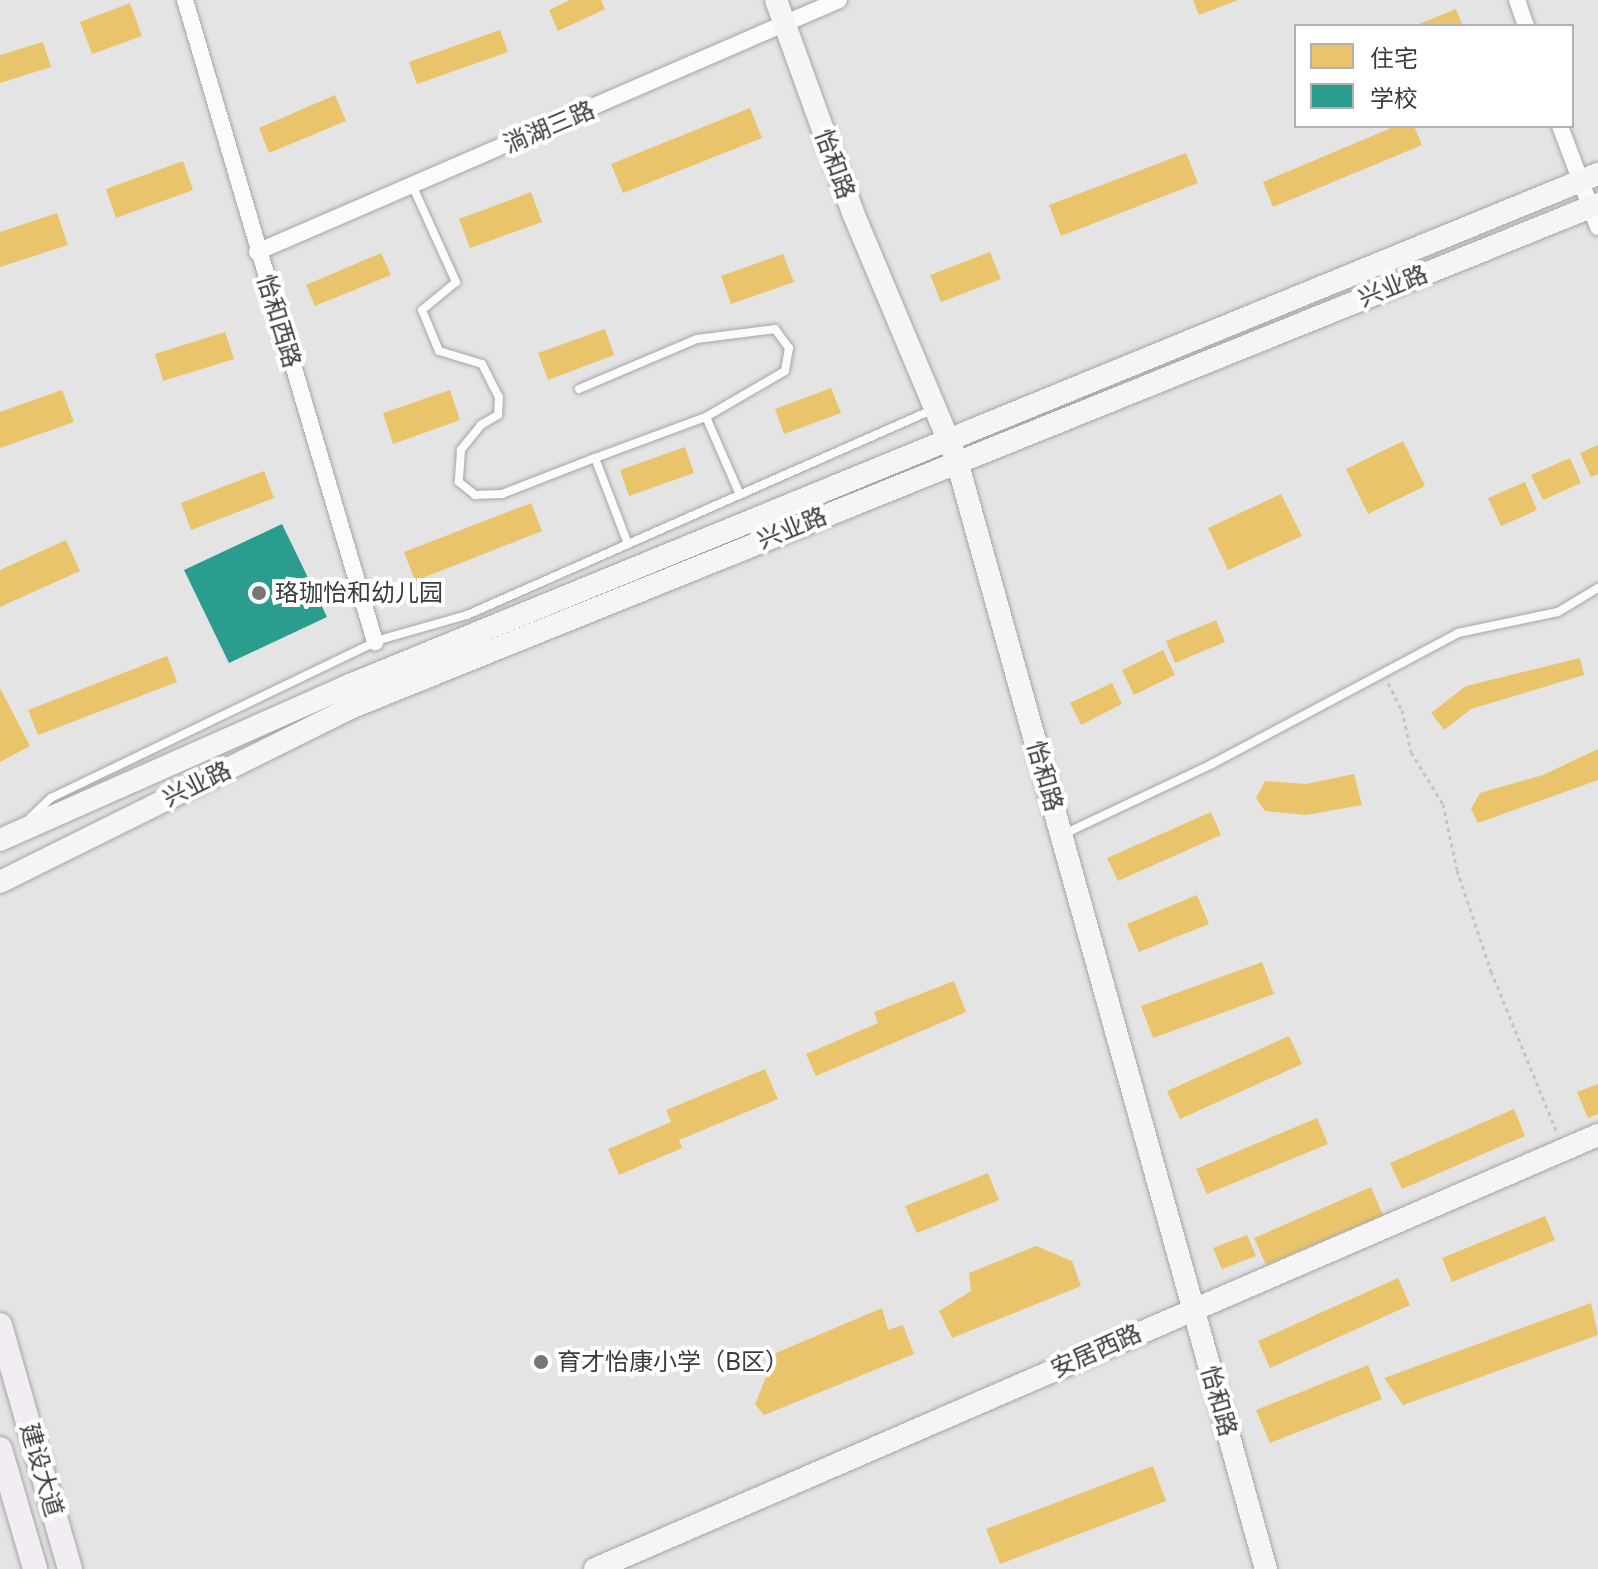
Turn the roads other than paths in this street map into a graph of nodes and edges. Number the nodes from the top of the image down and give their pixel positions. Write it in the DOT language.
graph roads {
  1 [pos="185,0"];
  2 [pos="776,0"];
  3 [pos="839,0"];
  4 [pos="1517,0"];
  5 [pos="1525,24"];
  6 [pos="785,25"];
  7 [pos="1561,128"];
  8 [pos="1589,178"];
  9 [pos="412,184"];
  10 [pos="1595,213"];
  11 [pos="257,252"];
  12 [pos="579,389"];
  13 [pos="935,409"];
  14 [pos="706,417"];
  15 [pos="953,452"];
  16 [pos="595,458"];
  17 [pos="740,495"];
  18 [pos="628,544"];
  19 [pos="1598,588"];
  20 [pos="375,642"];
  21 [pos="1061,835"];
  22 [pos="8,836"];
  23 [pos="0,882"];
  24 [pos="1598,1135"];
  25 [pos="1193,1308"];
  26 [pos="0,1325"];
  27 [pos="0,1449"];
  28 [pos="35,1569"];
  29 [pos="70,1569"];
  30 [pos="595,1569"];
  31 [pos="1266,1569"];
  1 -- 11 [label="street, 怡和西路"];
  2 -- 6 [label="main road, 怡和路"];
  3 -- 6 [label="street, 淌湖三路"];
  4 -- 5 [label="street"];
  6 -- 9 [label="street, 淌湖三路"];
  6 -- 13 [label="main road, 怡和路"];
  7 -- 8 [label="street"];
  8 -- 10 [label="street"];
  8 -- 15 [label="main road, 兴业路"];
  9 -- 11 [label="street, 淌湖三路"];
  9 -- 16 [label="lane"];
  10 -- 15 [label="main road, 兴业路"];
  11 -- 20 [label="street, 怡和西路"];
  12 -- 14 [label="lane"];
  13 -- 15 [label="main road, 怡和路"];
  13 -- 17 [label="lane"];
  14 -- 16 [label="lane"];
  14 -- 17 [label="lane"];
  15 -- 21 [label="main road, 怡和路"];
  15 -- 22 [label="main road, 兴业路"];
  15 -- 23 [label="main road, 兴业路"];
  16 -- 18 [label="lane"];
  17 -- 18 [label="lane"];
  18 -- 20 [label="lane"];
  19 -- 21 [label="lane"];
  20 -- 22 [label="lane"];
  21 -- 25 [label="main road, 怡和路"];
  24 -- 25 [label="main road, 安居西路"];
  25 -- 30 [label="main road, 安居西路"];
  25 -- 31 [label="main road, 怡和路"];
  26 -- 29 [label="main road, 建设大道"];
  27 -- 28 [label="main road, 建设大道"];
}
